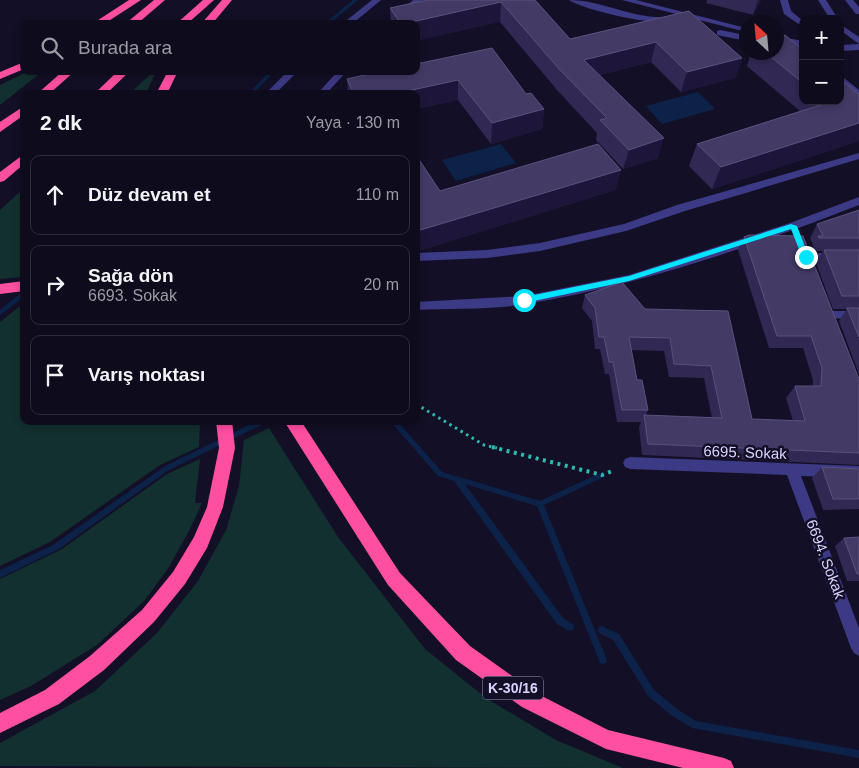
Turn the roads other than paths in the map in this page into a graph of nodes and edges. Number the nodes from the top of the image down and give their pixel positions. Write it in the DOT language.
graph roads {
  1 [pos="136,0"];
  2 [pos="160,0"];
  3 [pos="209,0"];
  4 [pos="227,0"];
  5 [pos="377,0"];
  6 [pos="418,0"];
  7 [pos="572,0"];
  8 [pos="626,0"];
  9 [pos="784,0"];
  10 [pos="822,0"];
  11 [pos="849,0"];
  12 [pos="859,12"];
  13 [pos="831,15"];
  14 [pos="688,16"];
  15 [pos="104,20"];
  16 [pos="135,20"];
  17 [pos="186,20"];
  18 [pos="210,20"];
  19 [pos="351,20"];
  20 [pos="395,20"];
  21 [pos="799,22"];
  22 [pos="739,28"];
  23 [pos="844,29"];
  24 [pos="720,33"];
  25 [pos="739,37"];
  26 [pos="784,40"];
  27 [pos="859,42"];
  28 [pos="799,43"];
  29 [pos="784,47"];
  30 [pos="859,47"];
  31 [pos="844,48"];
  32 [pos="799,51"];
  33 [pos="20,67"];
  34 [pos="65,75"];
  35 [pos="121,75"];
  36 [pos="170,75"];
  37 [pos="290,75"];
  38 [pos="339,75"];
  39 [pos="0,76"];
  40 [pos="844,82"];
  41 [pos="47,90"];
  42 [pos="104,90"];
  43 [pos="162,90"];
  44 [pos="273,90"];
  45 [pos="325,90"];
  46 [pos="859,95"];
  47 [pos="20,112"];
  48 [pos="0,128"];
  49 [pos="859,156"];
  50 [pos="20,161"];
  51 [pos="0,178"];
  52 [pos="859,201"];
  53 [pos="859,256"];
  54 [pos="420,257"];
  55 [pos="806,258"];
  56 [pos="20,286"];
  57 [pos="0,289"];
  58 [pos="420,306"];
  59 [pos="859,315"];
  60 [pos="834,331"];
  61 [pos="225,425"];
  62 [pos="295,425"];
  63 [pos="630,464"];
  64 [pos="792,470"];
  65 [pos="859,472"];
  66 [pos="859,648"];
  67 [pos="0,723"];
  68 [pos="724,768"];
  1 -- 15 [label="highway"];
  2 -- 16 [label="highway"];
  3 -- 17 [label="highway"];
  4 -- 18 [label="highway"];
  5 -- 19 [label="street"];
  6 -- 20 [label="street"];
  7 -- 14 [label="street"];
  8 -- 14 [label="street"];
  9 -- 21 [label="street"];
  10 -- 13 [label="street"];
  11 -- 12 [label="street"];
  14 -- 22 [label="street"];
  23 -- 27 [label="street"];
  24 -- 25 [label="street"];
  26 -- 28 [label="street"];
  29 -- 32 [label="street"];
  30 -- 31 [label="street"];
  33 -- 39 [label="highway"];
  34 -- 41 [label="highway"];
  35 -- 42 [label="highway"];
  36 -- 43 [label="highway"];
  37 -- 44 [label="street"];
  38 -- 45 [label="street"];
  40 -- 46 [label="street"];
  47 -- 48 [label="highway"];
  49 -- 54 [label="street"];
  50 -- 51 [label="highway"];
  52 -- 58 [label="street"];
  53 -- 55 [label="street"];
  56 -- 57 [label="highway"];
  59 -- 60 [label="street"];
  61 -- 67 [label="highway"];
  62 -- 68 [label="highway, K-30/16"];
  63 -- 64 [label="street, 6695. Sokak"];
  64 -- 65 [label="street, 6695. Sokak"];
  64 -- 66 [label="street, 6694. Sokak"];
}
